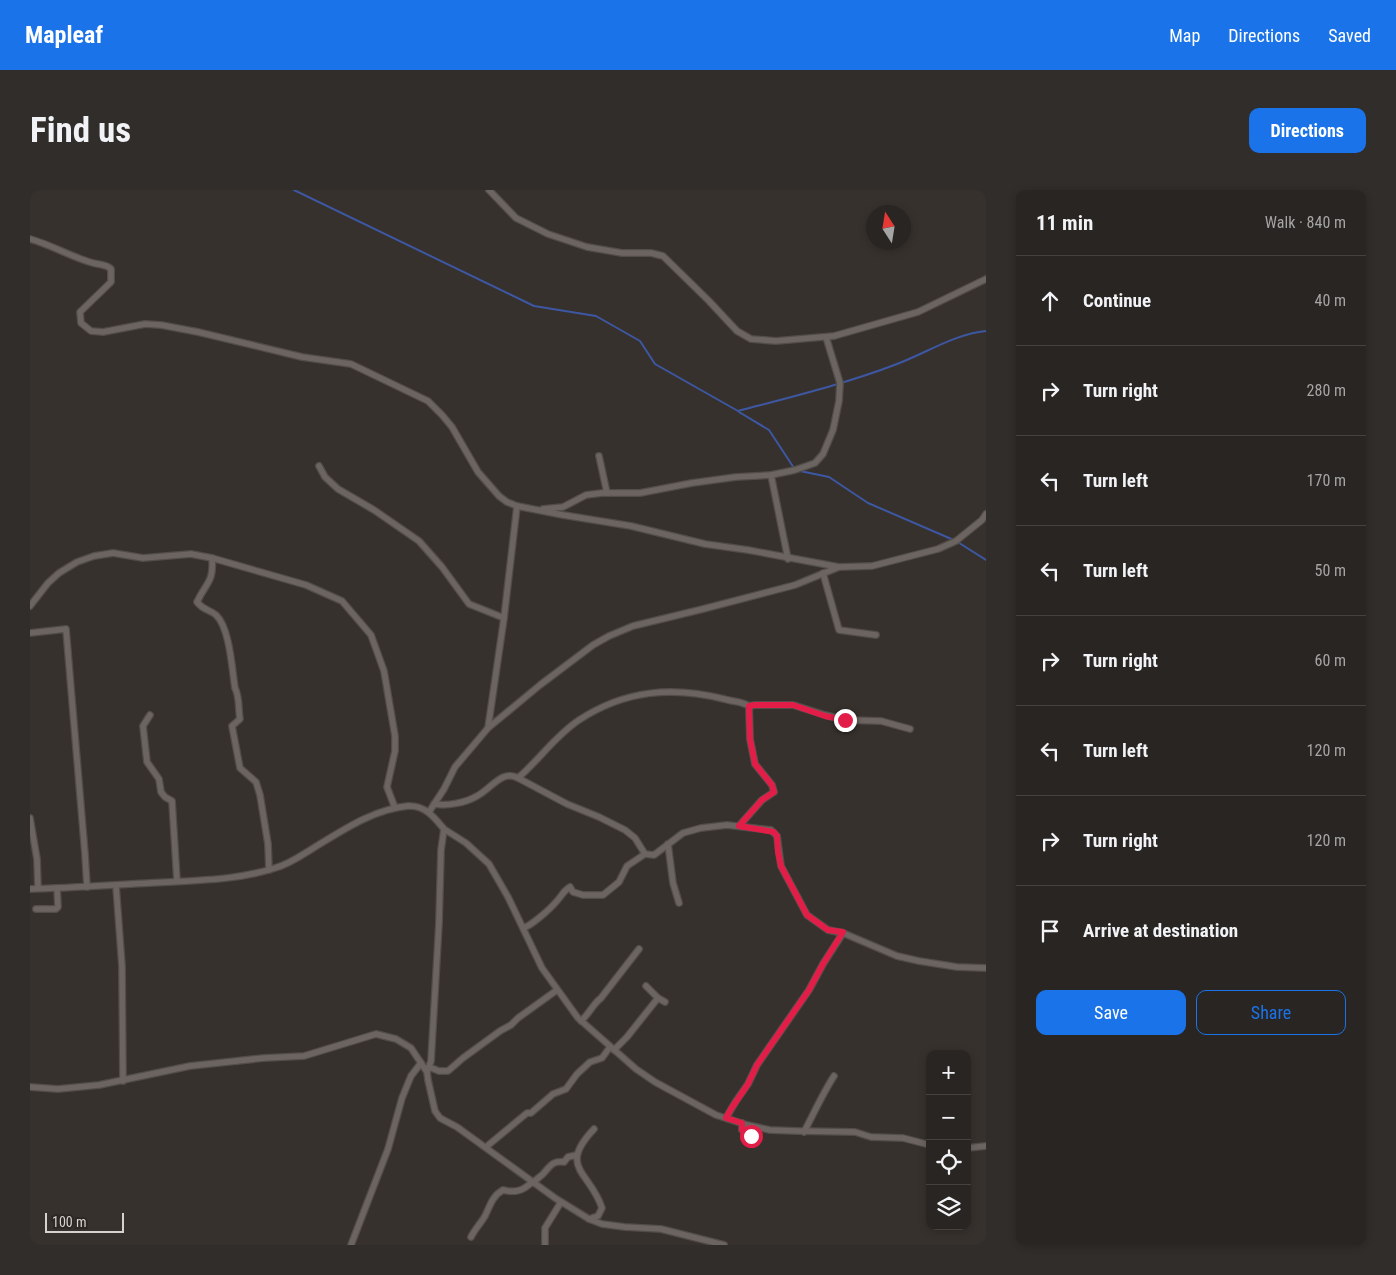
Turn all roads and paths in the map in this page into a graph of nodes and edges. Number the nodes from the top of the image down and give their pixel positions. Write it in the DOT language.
graph roads {
  1 [pos="489,190"];
  2 [pos="30,239"];
  3 [pos="986,279"];
  4 [pos="826,337"];
  5 [pos="600,456"];
  6 [pos="319,466"];
  7 [pos="771,475"];
  8 [pos="607,493"];
  9 [pos="519,506"];
  10 [pos="986,514"];
  11 [pos="212,558"];
  12 [pos="788,559"];
  13 [pos="839,567"];
  14 [pos="823,573"];
  15 [pos="30,606"];
  16 [pos="504,618"];
  17 [pos="30,633"];
  18 [pos="876,635"];
  19 [pos="749,706"];
  20 [pos="150,715"];
  21 [pos="488,728"];
  22 [pos="910,729"];
  23 [pos="518,778"];
  24 [pos="434,804"];
  25 [pos="395,808"];
  26 [pos="429,812"];
  27 [pos="30,818"];
  28 [pos="739,826"];
  29 [pos="444,829"];
  30 [pos="668,844"];
  31 [pos="645,854"];
  32 [pos="269,870"];
  33 [pos="177,882"];
  34 [pos="116,886"];
  35 [pos="86,887"];
  36 [pos="38,888"];
  37 [pos="57,888"];
  38 [pos="30,889"];
  39 [pos="679,903"];
  40 [pos="36,909"];
  41 [pos="524,928"];
  42 [pos="843,932"];
  43 [pos="639,949"];
  44 [pos="986,968"];
  45 [pos="646,986"];
  46 [pos="558,990"];
  47 [pos="658,998"];
  48 [pos="665,1002"];
  49 [pos="581,1021"];
  50 [pos="612,1049"];
  51 [pos="420,1063"];
  52 [pos="428,1069"];
  53 [pos="834,1076"];
  54 [pos="123,1081"];
  55 [pos="30,1087"];
  56 [pos="726,1118"];
  57 [pos="742,1123"];
  58 [pos="594,1129"];
  59 [pos="804,1132"];
  60 [pos="752,1141"];
  61 [pos="926,1144"];
  62 [pos="986,1146"];
  63 [pos="486,1147"];
  64 [pos="971,1148"];
  65 [pos="578,1155"];
  66 [pos="533,1182"];
  67 [pos="561,1202"];
  68 [pos="590,1219"];
  69 [pos="471,1237"];
  70 [pos="351,1245"];
  71 [pos="545,1245"];
  72 [pos="724,1245"];
  1 -- 4 [label="street"];
  2 -- 9 [label="street"];
  3 -- 4 [label="street"];
  4 -- 7 [label="street"];
  5 -- 8 [label="street"];
  6 -- 16 [label="street"];
  7 -- 8 [label="street"];
  7 -- 12 [label="street"];
  8 -- 9 [label="street"];
  9 -- 12 [label="street"];
  9 -- 16 [label="street"];
  10 -- 13 [label="street"];
  11 -- 15 [label="street"];
  11 -- 25 [label="street"];
  11 -- 32 [label="street"];
  12 -- 13 [label="street"];
  13 -- 14 [label="street"];
  14 -- 18 [label="street"];
  14 -- 21 [label="street"];
  16 -- 21 [label="street"];
  17 -- 35 [label="street"];
  19 -- 22 [label="street"];
  19 -- 23 [label="street"];
  19 -- 28 [label="street"];
  20 -- 33 [label="street"];
  21 -- 24 [label="street"];
  23 -- 24 [label="street"];
  23 -- 31 [label="street"];
  24 -- 26 [label="street"];
  25 -- 26 [label="street"];
  25 -- 32 [label="street"];
  26 -- 29 [label="street"];
  27 -- 36 [label="street"];
  28 -- 30 [label="street"];
  28 -- 42 [label="street"];
  29 -- 41 [label="street"];
  29 -- 52 [label="street"];
  30 -- 31 [label="street"];
  30 -- 39 [label="street"];
  31 -- 41 [label="street"];
  32 -- 33 [label="street"];
  33 -- 34 [label="street"];
  34 -- 35 [label="street"];
  34 -- 54 [label="street"];
  35 -- 37 [label="street"];
  36 -- 37 [label="street"];
  36 -- 38 [label="street"];
  37 -- 40 [label="street"];
  41 -- 46 [label="street"];
  42 -- 44 [label="street"];
  42 -- 56 [label="street"];
  43 -- 49 [label="street"];
  45 -- 47 [label="street"];
  46 -- 49 [label="street"];
  46 -- 52 [label="street"];
  47 -- 48 [label="street"];
  47 -- 50 [label="street"];
  49 -- 50 [label="street"];
  50 -- 56 [label="street"];
  50 -- 63 [label="street"];
  51 -- 52 [label="street"];
  51 -- 54 [label="street"];
  51 -- 70 [label="street"];
  52 -- 63 [label="street"];
  53 -- 59 [label="street"];
  54 -- 55 [label="street"];
  56 -- 57 [label="street"];
  57 -- 59 [label="street"];
  57 -- 60 [label="street"];
  58 -- 65 [label="street"];
  59 -- 61 [label="street"];
  62 -- 64 [label="street"];
  63 -- 66 [label="street"];
  65 -- 66 [label="street"];
  65 -- 68 [label="street"];
  66 -- 67 [label="street"];
  66 -- 69 [label="street"];
  67 -- 68 [label="street"];
  67 -- 71 [label="street"];
  68 -- 72 [label="street"];
}
